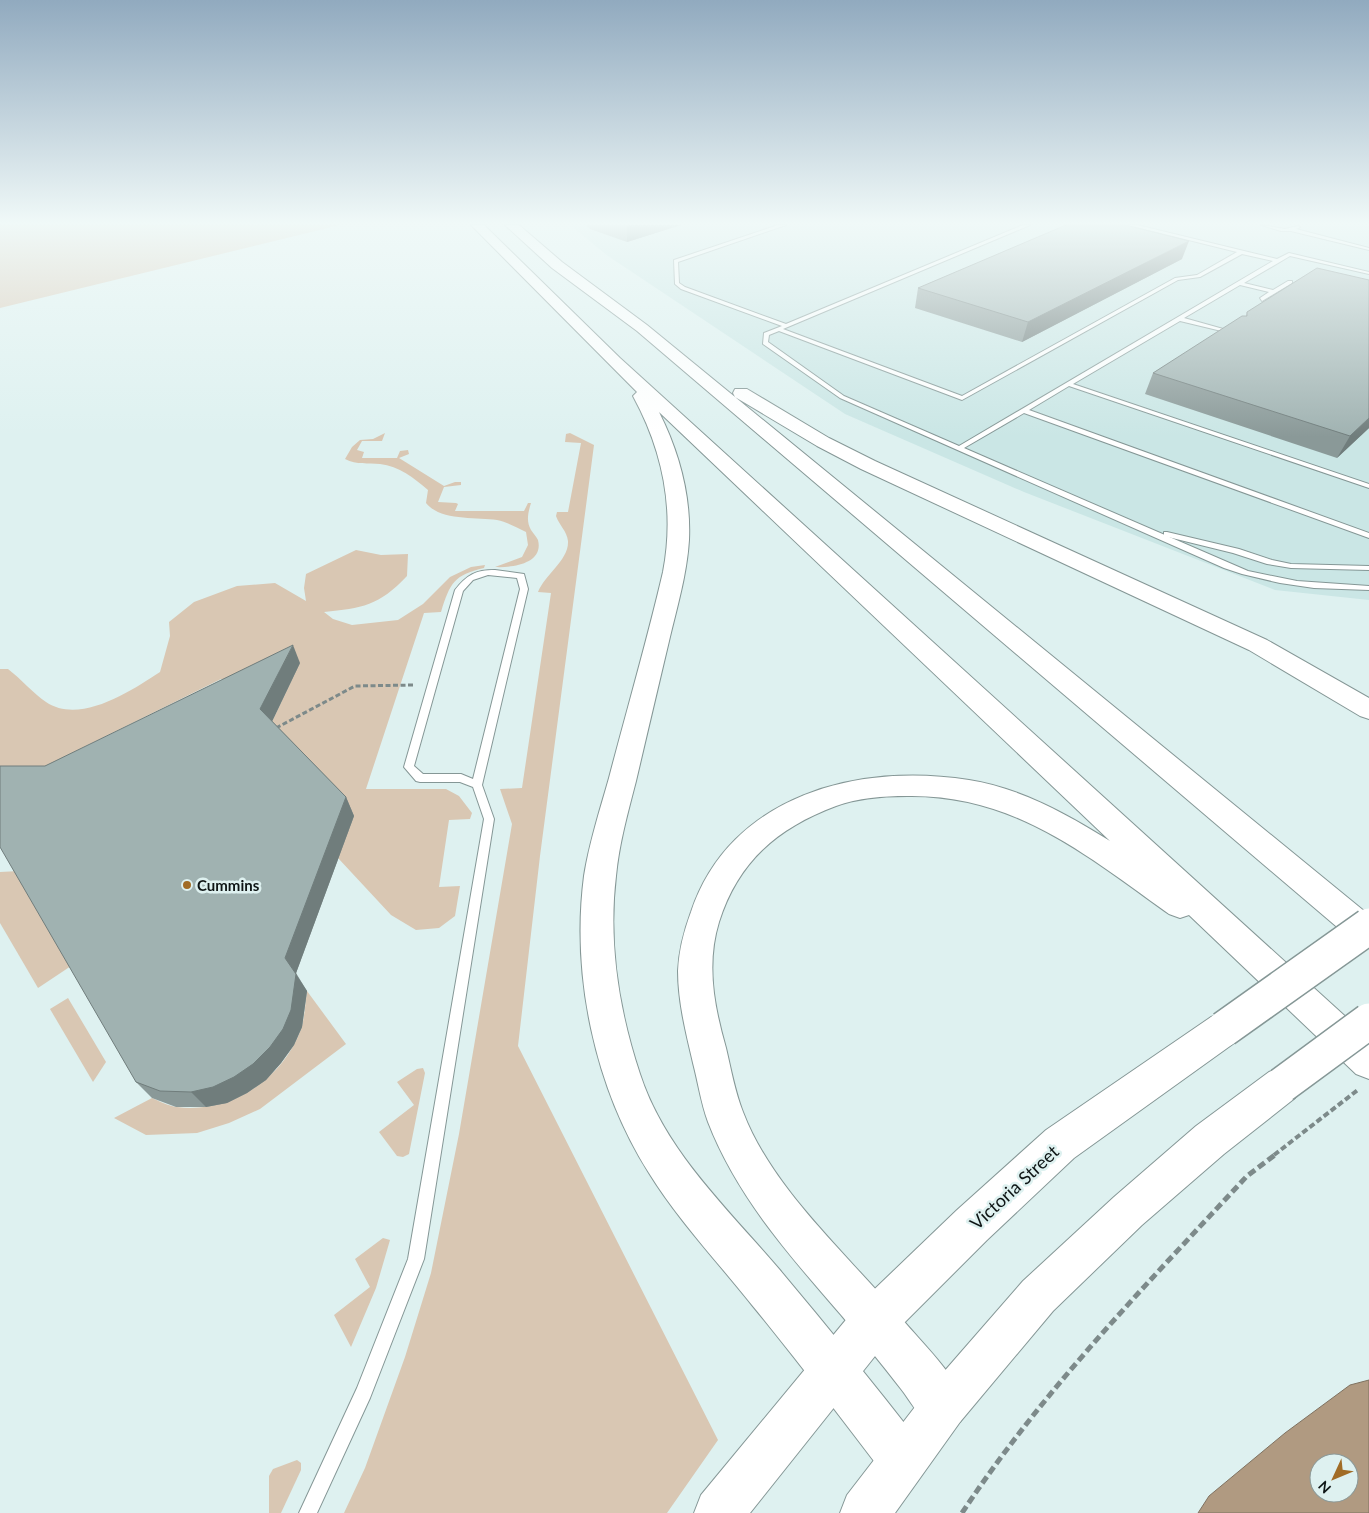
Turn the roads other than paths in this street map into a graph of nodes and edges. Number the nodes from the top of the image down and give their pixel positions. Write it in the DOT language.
graph roads {
  1 [pos="549,296"];
  2 [pos="598,296"];
  3 [pos="704,296"];
  4 [pos="860,296"];
  5 [pos="1147,296"];
  6 [pos="1218,296"];
  7 [pos="1269,296"];
  8 [pos="1262,300"];
  9 [pos="1180,319"];
  10 [pos="788,326"];
  11 [pos="779,329"];
  12 [pos="1236,334"];
  13 [pos="652,336"];
  14 [pos="614,361"];
  15 [pos="1068,384"];
  16 [pos="1024,410"];
  17 [pos="958,449"];
  18 [pos="1369,477"];
  19 [pos="1365,484"];
  20 [pos="1139,527"];
  21 [pos="1369,536"];
  22 [pos="1369,568"];
  23 [pos="1369,588"];
  24 [pos="1369,710"];
  25 [pos="477,785"];
  26 [pos="1369,926"];
  27 [pos="1369,934"];
  28 [pos="1254,955"];
  29 [pos="1369,1021"];
  30 [pos="1365,1074"];
  31 [pos="875,1320"];
  32 [pos="834,1370"];
  33 [pos="944,1406"];
  34 [pos="903,1460"];
  35 [pos="308,1513"];
  36 [pos="719,1513"];
  37 [pos="865,1513"];
  1 -- 14 [label="main road"];
  2 -- 13 [label="main road"];
  3 -- 10 [label="lane"];
  4 -- 10 [label="lane"];
  5 -- 11 [label="lane"];
  6 -- 9 [label="lane"];
  7 -- 8 [label="lane"];
  9 -- 12 [label="lane"];
  9 -- 15 [label="lane"];
  10 -- 11 [label="lane"];
  11 -- 17 [label="lane"];
  13 -- 24 [label="main road"];
  13 -- 27 [label="main road"];
  14 -- 28 [label="main road"];
  14 -- 32 [label="main road"];
  15 -- 16 [label="lane"];
  15 -- 19 [label="lane"];
  16 -- 17 [label="lane"];
  16 -- 21 [label="lane"];
  17 -- 20 [label="lane"];
  18 -- 19 [label="lane"];
  20 -- 22 [label="lane"];
  20 -- 23 [label="lane"];
  25 -- 25 [label="lane"];
  25 -- 35 [label="lane"];
  26 -- 31 [label="main road, Victoria Street, bridge"];
  28 -- 30 [label="main road"];
  28 -- 31 [label="main road"];
  29 -- 33 [label="main road, bridge"];
  31 -- 32 [label="main road, Victoria Street"];
  31 -- 33 [label="main road"];
  32 -- 34 [label="main road"];
  32 -- 36 [label="main road, Victoria Street"];
  33 -- 34 [label="main road"];
  34 -- 37 [label="main road"];
}
